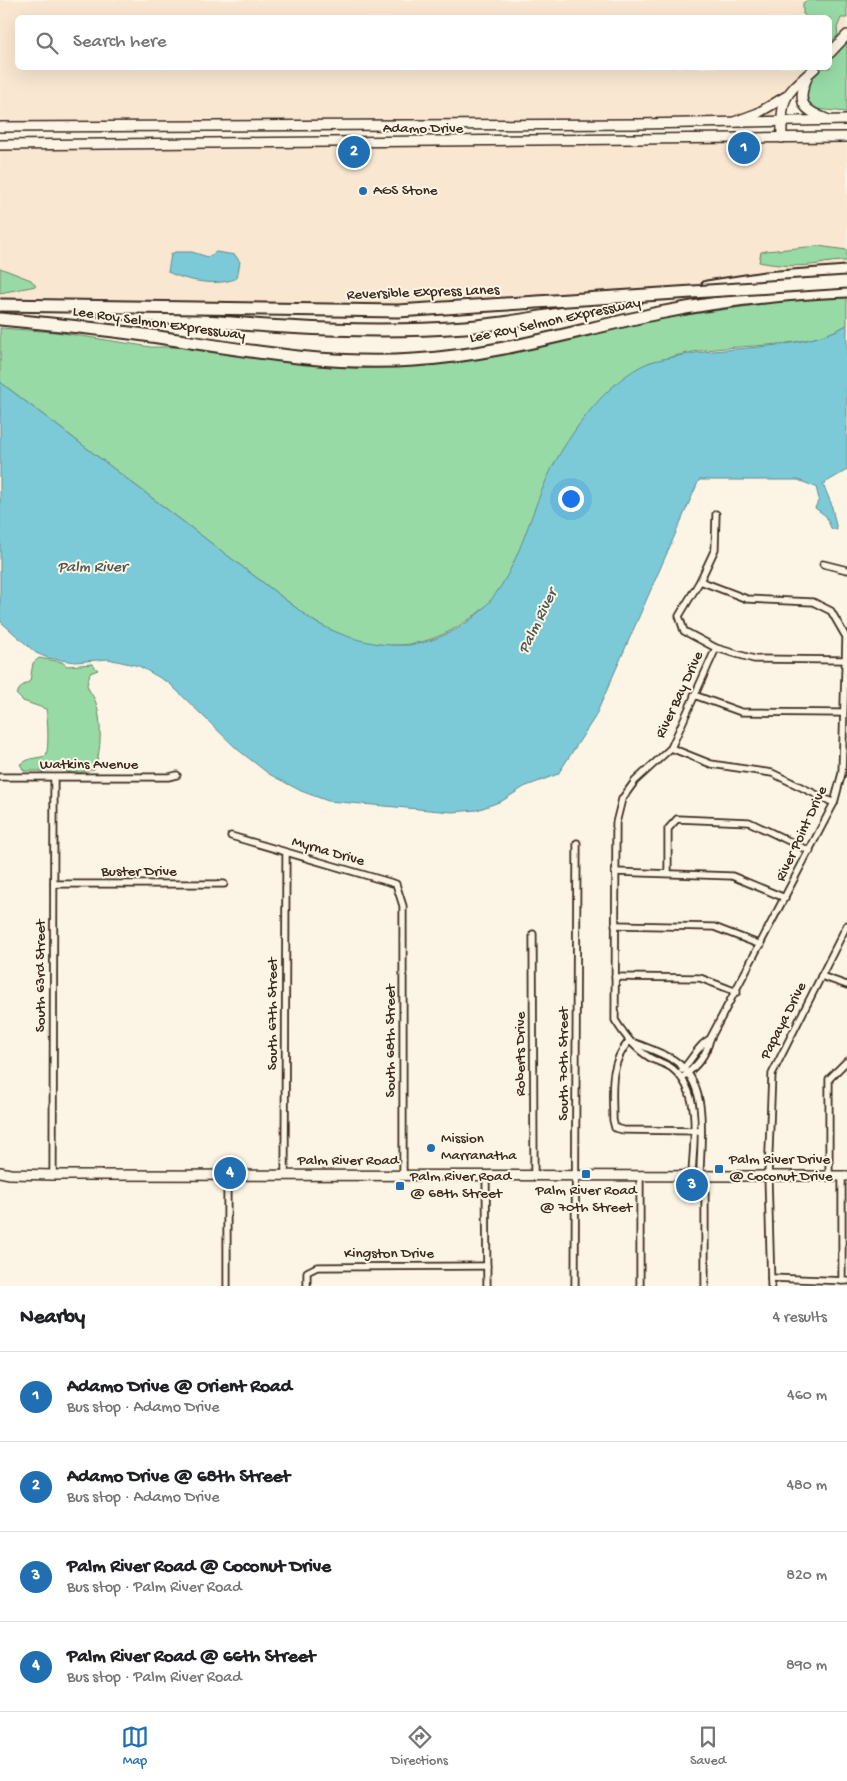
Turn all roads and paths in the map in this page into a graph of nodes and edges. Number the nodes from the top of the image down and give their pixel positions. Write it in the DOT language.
graph roads {
  1 [pos="847,35"];
  2 [pos="832,51"];
  3 [pos="812,70"];
  4 [pos="785,97"];
  5 [pos="829,120"];
  6 [pos="847,120"];
  7 [pos="782,121"];
  8 [pos="732,122"];
  9 [pos="639,124"];
  10 [pos="437,125"];
  11 [pos="256,126"];
  12 [pos="0,127"];
  13 [pos="72,127"];
  14 [pos="847,137"];
  15 [pos="784,138"];
  16 [pos="640,140"];
  17 [pos="444,142"];
  18 [pos="255,143"];
  19 [pos="72,144"];
  20 [pos="0,145"];
  21 [pos="847,272"];
  22 [pos="847,282"];
  23 [pos="847,291"];
  24 [pos="0,303"];
  25 [pos="0,319"];
  26 [pos="716,514"];
  27 [pos="823,564"];
  28 [pos="847,570"];
  29 [pos="700,581"];
  30 [pos="716,648"];
  31 [pos="846,660"];
  32 [pos="694,695"];
  33 [pos="844,713"];
  34 [pos="672,748"];
  35 [pos="177,775"];
  36 [pos="0,777"];
  37 [pos="54,778"];
  38 [pos="834,803"];
  39 [pos="231,836"];
  40 [pos="577,843"];
  41 [pos="810,851"];
  42 [pos="286,853"];
  43 [pos="615,872"];
  44 [pos="668,873"];
  45 [pos="54,884"];
  46 [pos="224,884"];
  47 [pos="785,898"];
  48 [pos="403,906"];
  49 [pos="847,924"];
  50 [pos="615,925"];
  51 [pos="533,934"];
  52 [pos="761,945"];
  53 [pos="821,976"];
  54 [pos="615,977"];
  55 [pos="847,985"];
  56 [pos="737,992"];
  57 [pos="629,1041"];
  58 [pos="847,1061"];
  59 [pos="682,1074"];
  60 [pos="693,1131"];
  61 [pos="700,1131"];
  62 [pos="3,1174"];
  63 [pos="53,1175"];
  64 [pos="227,1175"];
  65 [pos="285,1175"];
  66 [pos="403,1175"];
  67 [pos="486,1175"];
  68 [pos="534,1175"];
  69 [pos="576,1175"];
  70 [pos="640,1175"];
  71 [pos="699,1175"];
  72 [pos="768,1176"];
  73 [pos="829,1176"];
  74 [pos="844,1176"];
  75 [pos="487,1266"];
  76 [pos="771,1278"];
  77 [pos="845,1281"];
  78 [pos="227,1286"];
  79 [pos="307,1286"];
  80 [pos="487,1286"];
  81 [pos="575,1286"];
  82 [pos="640,1286"];
  83 [pos="706,1286"];
  84 [pos="771,1286"];
  1 -- 2 [label="main road"];
  3 -- 4 [label="main road"];
  3 -- 5 [label="main road"];
  4 -- 7 [label="main road"];
  4 -- 8 [label="main road"];
  5 -- 6 [label="main road, Adamo Drive"];
  5 -- 7 [label="main road, Adamo Drive"];
  7 -- 8 [label="main road, Adamo Drive"];
  7 -- 15 [label="main road"];
  8 -- 9 [label="main road, Adamo Drive"];
  9 -- 10 [label="main road, Adamo Drive"];
  9 -- 16 [label="main road"];
  10 -- 11 [label="main road, Adamo Drive"];
  10 -- 17 [label="main road"];
  11 -- 13 [label="main road, Adamo Drive"];
  11 -- 18 [label="main road"];
  12 -- 13 [label="main road, Adamo Drive"];
  13 -- 19 [label="main road"];
  14 -- 15 [label="main road, Adamo Drive"];
  15 -- 16 [label="main road, Adamo Drive"];
  16 -- 17 [label="main road, Adamo Drive"];
  17 -- 18 [label="main road, Adamo Drive"];
  18 -- 19 [label="main road, Adamo Drive"];
  19 -- 20 [label="main road, Adamo Drive"];
  21 -- 24 [label="highway, Lee Roy Selmon Expressway"];
  22 -- 24 [label="highway, Reversible Express Lanes, bridge"];
  23 -- 25 [label="highway, Lee Roy Selmon Expressway"];
  26 -- 29 [label="street, River Bay Drive"];
  27 -- 28 [label="street"];
  29 -- 30 [label="street, River Bay Drive"];
  29 -- 31 [label="street, River Point Drive"];
  30 -- 31 [label="street"];
  30 -- 32 [label="street, River Bay Drive"];
  31 -- 33 [label="street, River Point Drive"];
  32 -- 33 [label="street"];
  32 -- 34 [label="street, River Bay Drive"];
  33 -- 38 [label="street, River Point Drive"];
  34 -- 38 [label="street"];
  34 -- 43 [label="street, River Bay Drive"];
  35 -- 37 [label="street, Watkins Avenue"];
  36 -- 37 [label="street, Watkins Avenue"];
  37 -- 45 [label="street, South 63rd Street"];
  38 -- 41 [label="street, River Point Drive"];
  39 -- 42 [label="street, Myrna Drive"];
  40 -- 69 [label="street, South 70th Street"];
  41 -- 44 [label="street"];
  41 -- 47 [label="street, River Point Drive"];
  42 -- 48 [label="street, Myrna Drive"];
  42 -- 65 [label="street, South 67th Street"];
  43 -- 44 [label="street"];
  43 -- 50 [label="street, River Bay Drive"];
  44 -- 47 [label="street"];
  45 -- 46 [label="street, Buster Drive"];
  45 -- 63 [label="street, South 63rd Street"];
  47 -- 52 [label="street, River Point Drive"];
  48 -- 66 [label="street, South 68th Street"];
  49 -- 53 [label="street, Papaya Drive"];
  50 -- 52 [label="street"];
  50 -- 54 [label="street, River Bay Drive"];
  51 -- 68 [label="street, Roberts Drive"];
  52 -- 56 [label="street, River Point Drive"];
  53 -- 55 [label="street"];
  53 -- 72 [label="street, Papaya Drive"];
  54 -- 56 [label="street"];
  54 -- 57 [label="street, River Bay Drive"];
  56 -- 59 [label="street, River Point Drive"];
  57 -- 59 [label="street, River Bay Drive"];
  57 -- 60 [label="street"];
  58 -- 73 [label="street"];
  59 -- 60 [label="street"];
  59 -- 61 [label="street"];
  60 -- 61 [label="street"];
  60 -- 71 [label="street"];
  61 -- 71 [label="street"];
  62 -- 63 [label="main road, Palm River Road"];
  63 -- 64 [label="main road, Palm River Road"];
  64 -- 65 [label="main road, Palm River Road"];
  64 -- 78 [label="street"];
  65 -- 66 [label="main road, Palm River Road"];
  66 -- 67 [label="main road, Palm River Road"];
  67 -- 68 [label="main road, Palm River Road"];
  67 -- 75 [label="street"];
  68 -- 69 [label="main road, Palm River Road"];
  69 -- 70 [label="main road, Palm River Road"];
  69 -- 81 [label="street, South 70th Street"];
  70 -- 71 [label="main road, Palm River Road"];
  70 -- 82 [label="street"];
  71 -- 72 [label="main road, Palm River Road"];
  71 -- 83 [label="street"];
  72 -- 73 [label="main road, Palm River Road"];
  72 -- 76 [label="street, Papaya Drive"];
  73 -- 74 [label="main road, Palm River Road"];
  74 -- 77 [label="street"];
  75 -- 79 [label="street, Kingston Drive"];
  75 -- 80 [label="street"];
  76 -- 77 [label="street"];
  76 -- 84 [label="street, Papaya Drive"];
}
